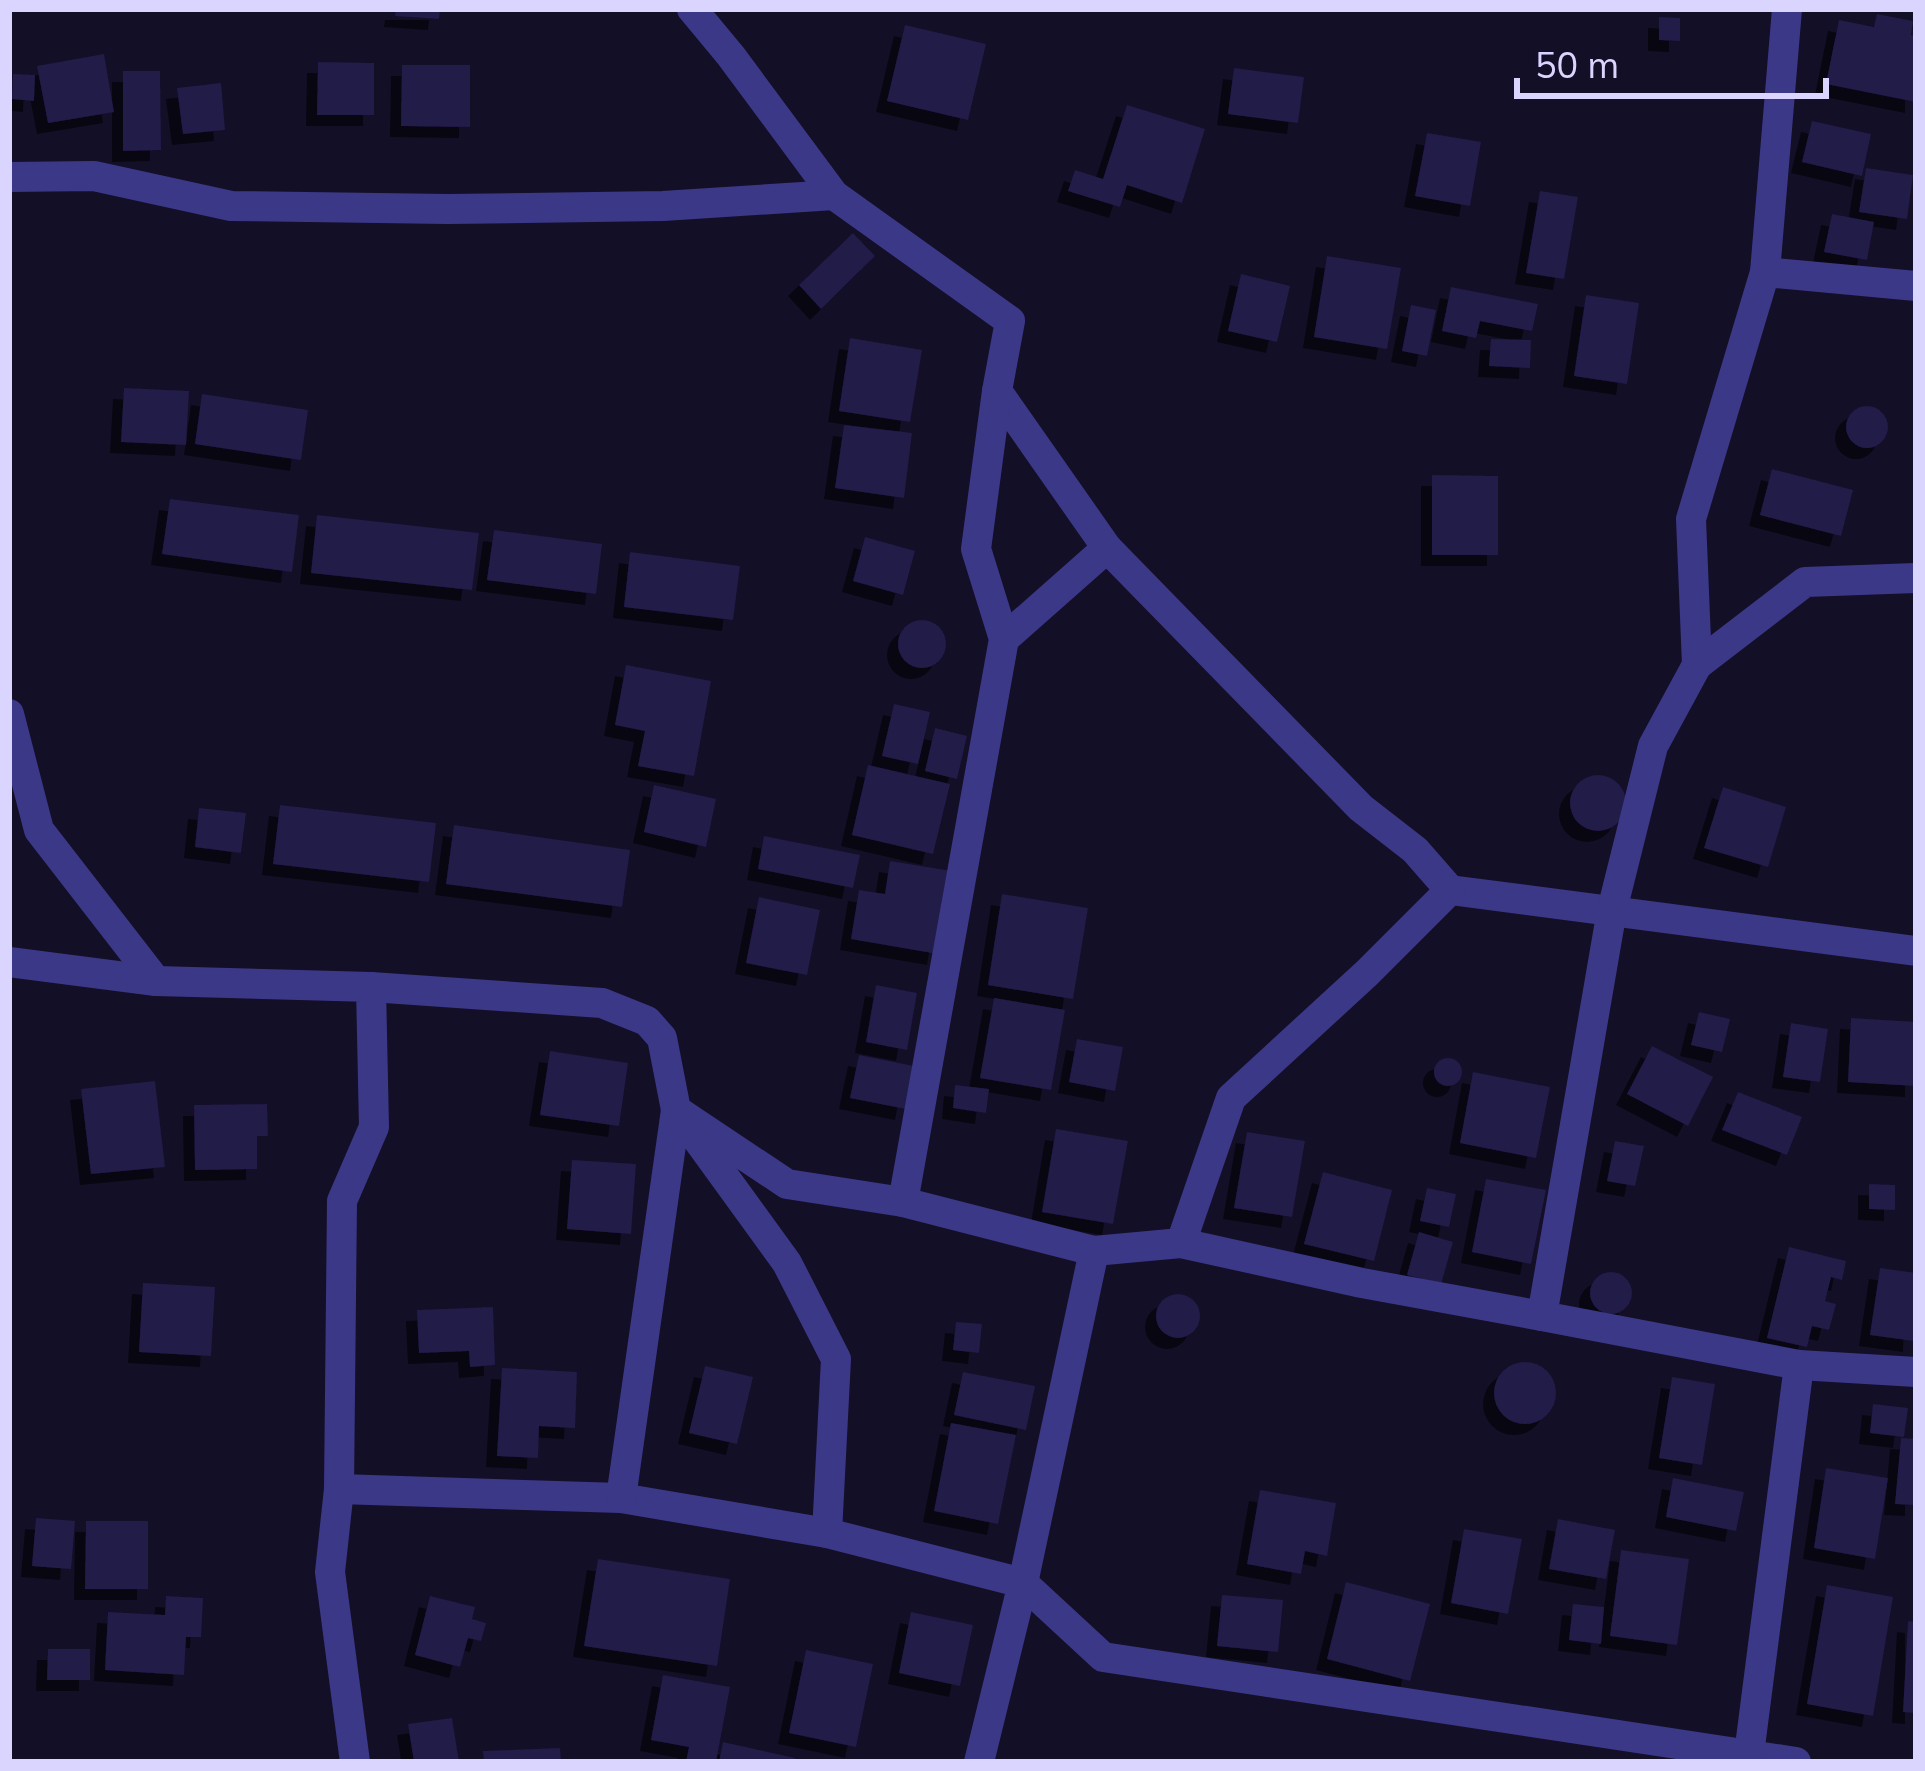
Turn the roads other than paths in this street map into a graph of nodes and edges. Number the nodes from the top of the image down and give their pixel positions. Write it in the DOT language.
graph roads {
  1 [pos="692,9"];
  2 [pos="1787,9"];
  3 [pos="9,177"];
  4 [pos="834,195"];
  5 [pos="1765,272"];
  6 [pos="1916,286"];
  7 [pos="998,391"];
  8 [pos="1107,548"];
  9 [pos="1916,578"];
  10 [pos="1004,639"];
  11 [pos="1697,665"];
  12 [pos="9,714"];
  13 [pos="9,812"];
  14 [pos="39,830"];
  15 [pos="1450,890"];
  16 [pos="1612,910"];
  17 [pos="1916,952"];
  18 [pos="9,962"];
  19 [pos="156,982"];
  20 [pos="370,987"];
  21 [pos="676,1110"];
  22 [pos="903,1202"];
  23 [pos="1180,1243"];
  24 [pos="1094,1251"];
  25 [pos="1542,1316"];
  26 [pos="1799,1365"];
  27 [pos="1916,1372"];
  28 [pos="339,1489"];
  29 [pos="621,1498"];
  30 [pos="826,1533"];
  31 [pos="1023,1582"];
  32 [pos="1749,1758"];
  33 [pos="355,1762"];
  34 [pos="979,1762"];
  35 [pos="1796,1762"];
  1 -- 4 [label="street"];
  2 -- 5 [label="street"];
  3 -- 4 [label="street"];
  4 -- 7 [label="street"];
  5 -- 6 [label="street"];
  5 -- 11 [label="street"];
  7 -- 8 [label="street"];
  7 -- 10 [label="street"];
  8 -- 10 [label="street"];
  8 -- 15 [label="street"];
  9 -- 11 [label="street"];
  10 -- 22 [label="street"];
  11 -- 16 [label="street"];
  12 -- 14 [label="street"];
  13 -- 14 [label="street"];
  14 -- 19 [label="street"];
  15 -- 16 [label="street"];
  15 -- 23 [label="street"];
  16 -- 17 [label="street"];
  16 -- 25 [label="street"];
  18 -- 19 [label="street"];
  19 -- 20 [label="street"];
  20 -- 21 [label="street"];
  20 -- 28 [label="street"];
  21 -- 22 [label="street"];
  21 -- 29 [label="street"];
  21 -- 30 [label="street"];
  22 -- 24 [label="street"];
  23 -- 24 [label="street"];
  23 -- 25 [label="street"];
  24 -- 31 [label="street"];
  25 -- 26 [label="street"];
  26 -- 27 [label="street"];
  26 -- 32 [label="street"];
  28 -- 29 [label="street"];
  28 -- 33 [label="street"];
  29 -- 30 [label="street"];
  30 -- 31 [label="street"];
  31 -- 32 [label="street"];
  31 -- 34 [label="street"];
  32 -- 35 [label="street"];
}
